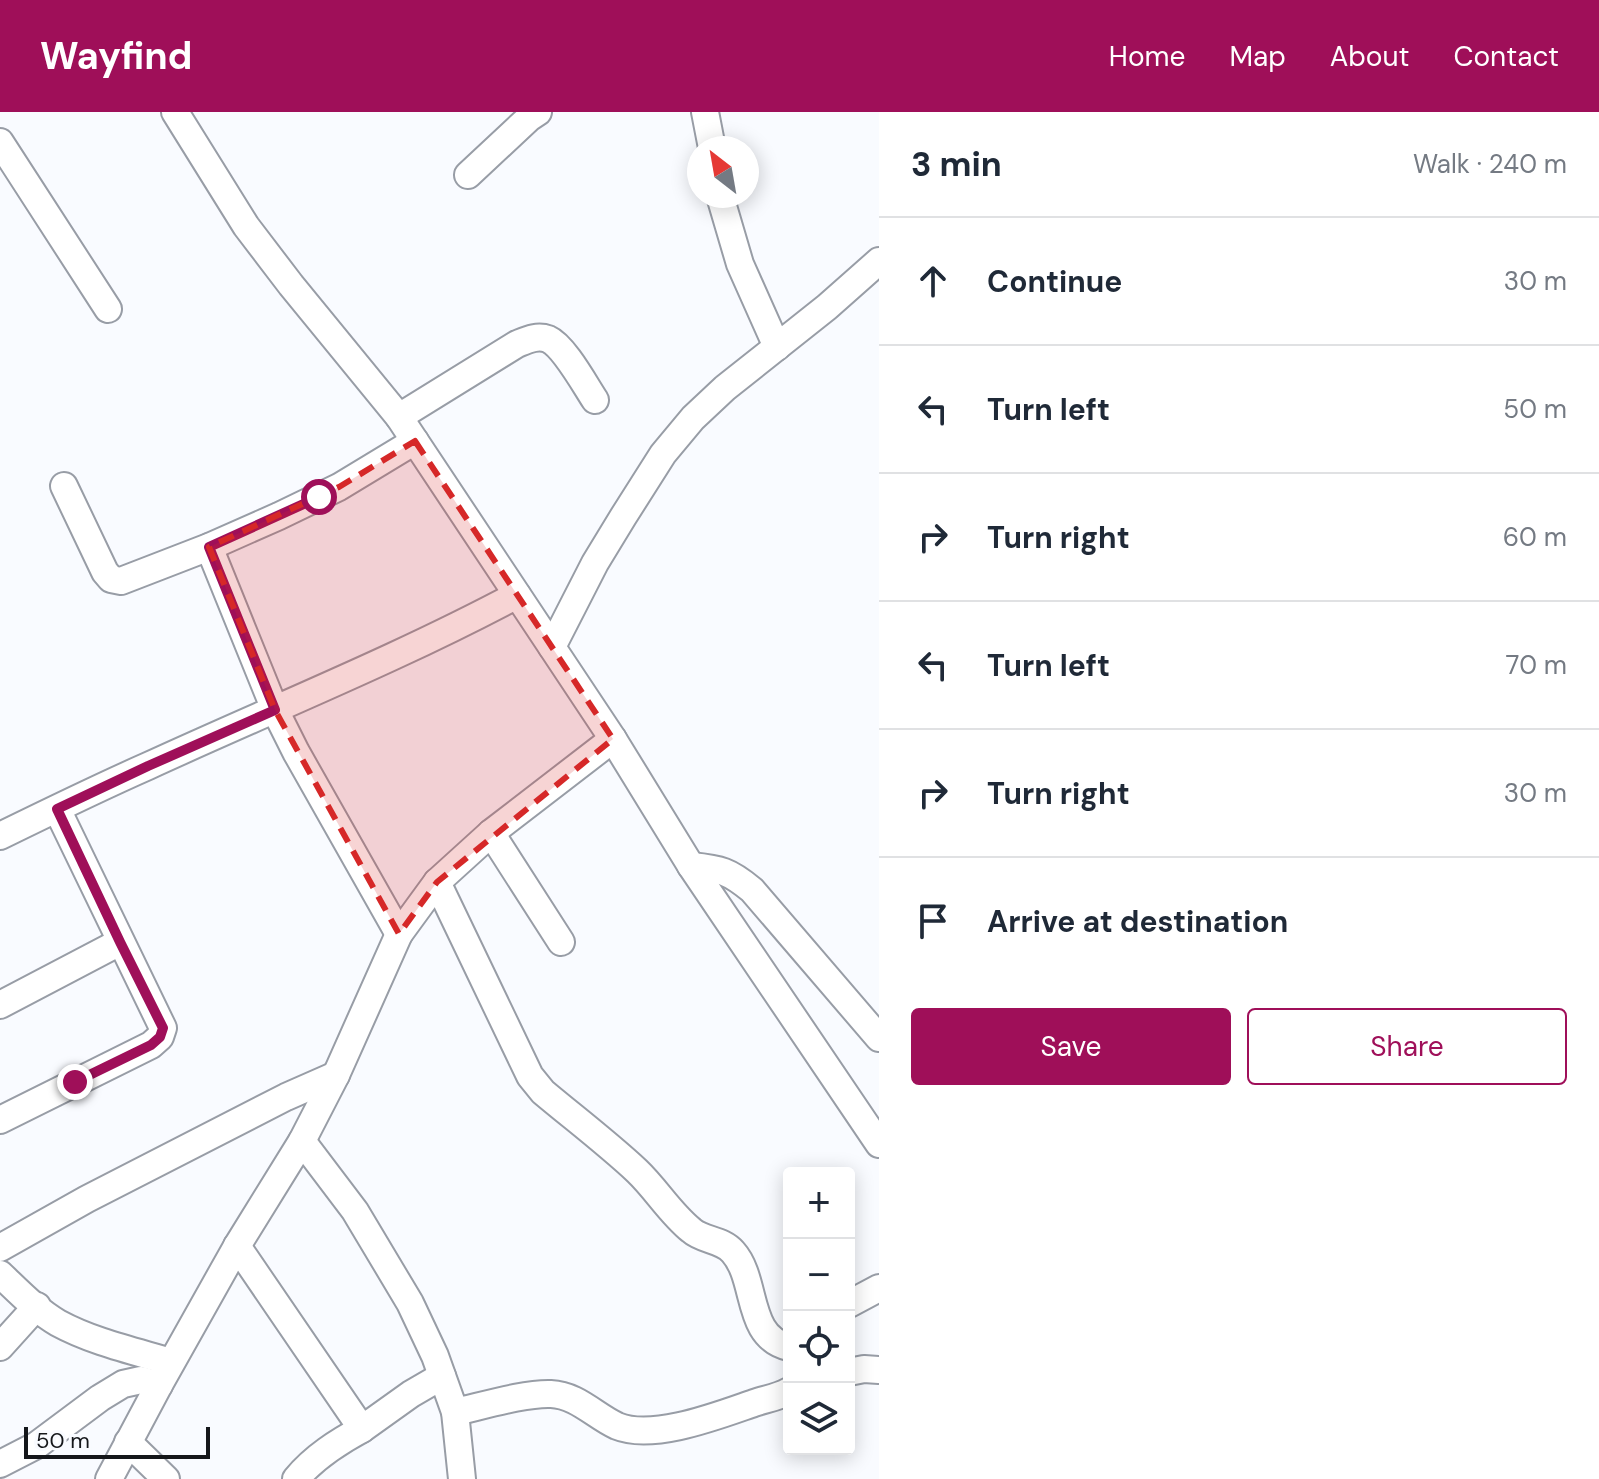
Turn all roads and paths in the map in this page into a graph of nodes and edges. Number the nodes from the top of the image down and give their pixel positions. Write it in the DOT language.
graph roads {
  1 [pos="175,112"];
  2 [pos="538,112"];
  3 [pos="705,112"];
  4 [pos="710,136"];
  5 [pos="0,142"];
  6 [pos="468,175"];
  7 [pos="724,208"];
  8 [pos="879,261"];
  9 [pos="108,309"];
  10 [pos="777,347"];
  11 [pos="595,400"];
  12 [pos="399,417"];
  13 [pos="415,441"];
  14 [pos="64,486"];
  15 [pos="209,547"];
  16 [pos="517,595"];
  17 [pos="552,647"];
  18 [pos="275,710"];
  19 [pos="613,739"];
  20 [pos="57,809"];
  21 [pos="491,833"];
  22 [pos="0,836"];
  23 [pos="691,866"];
  24 [pos="437,882"];
  25 [pos="399,934"];
  26 [pos="120,942"];
  27 [pos="561,942"];
  28 [pos="0,1005"];
  29 [pos="879,1038"];
  30 [pos="336,1075"];
  31 [pos="0,1120"];
  32 [pos="302,1141"];
  33 [pos="879,1144"];
  34 [pos="237,1246"];
  35 [pos="0,1248"];
  36 [pos="0,1274"];
  37 [pos="879,1288"];
  38 [pos="855,1301"];
  39 [pos="37,1306"];
  40 [pos="783,1345"];
  41 [pos="0,1347"];
  42 [pos="879,1370"];
  43 [pos="855,1371"];
  44 [pos="165,1374"];
  45 [pos="442,1376"];
  46 [pos="783,1393"];
  47 [pos="455,1412"];
  48 [pos="362,1429"];
  49 [pos="128,1442"];
  50 [pos="0,1464"];
  51 [pos="109,1479"];
  52 [pos="166,1479"];
  53 [pos="296,1479"];
  54 [pos="462,1479"];
  1 -- 12 [label="street"];
  2 -- 6 [label="street"];
  3 -- 4 [label="street"];
  5 -- 9 [label="street"];
  7 -- 10 [label="street"];
  8 -- 10 [label="street"];
  10 -- 17 [label="street"];
  11 -- 12 [label="street"];
  12 -- 13 [label="street"];
  13 -- 15 [label="street"];
  13 -- 16 [label="street"];
  14 -- 15 [label="street"];
  15 -- 18 [label="street"];
  16 -- 17 [label="street"];
  16 -- 18 [label="street"];
  17 -- 19 [label="street"];
  18 -- 20 [label="street"];
  18 -- 25 [label="street"];
  19 -- 21 [label="street"];
  19 -- 23 [label="street"];
  20 -- 22 [label="street"];
  20 -- 26 [label="street"];
  21 -- 24 [label="street"];
  21 -- 27 [label="street"];
  23 -- 29 [label="street"];
  23 -- 33 [label="street"];
  24 -- 25 [label="street"];
  24 -- 40 [label="street"];
  25 -- 30 [label="street"];
  26 -- 28 [label="street"];
  26 -- 31 [label="street"];
  30 -- 32 [label="street"];
  30 -- 35 [label="street"];
  32 -- 34 [label="street"];
  32 -- 45 [label="street"];
  34 -- 44 [label="street"];
  34 -- 48 [label="street"];
  36 -- 39 [label="street"];
  37 -- 38 [label="street"];
  39 -- 41 [label="street"];
  39 -- 44 [label="street"];
  42 -- 43 [label="street"];
  44 -- 49 [label="street"];
  44 -- 50 [label="street"];
  45 -- 47 [label="street"];
  45 -- 48 [label="street"];
  46 -- 47 [label="street"];
  47 -- 54 [label="street"];
  48 -- 53 [label="street"];
  49 -- 51 [label="street"];
  49 -- 52 [label="street"];
}
